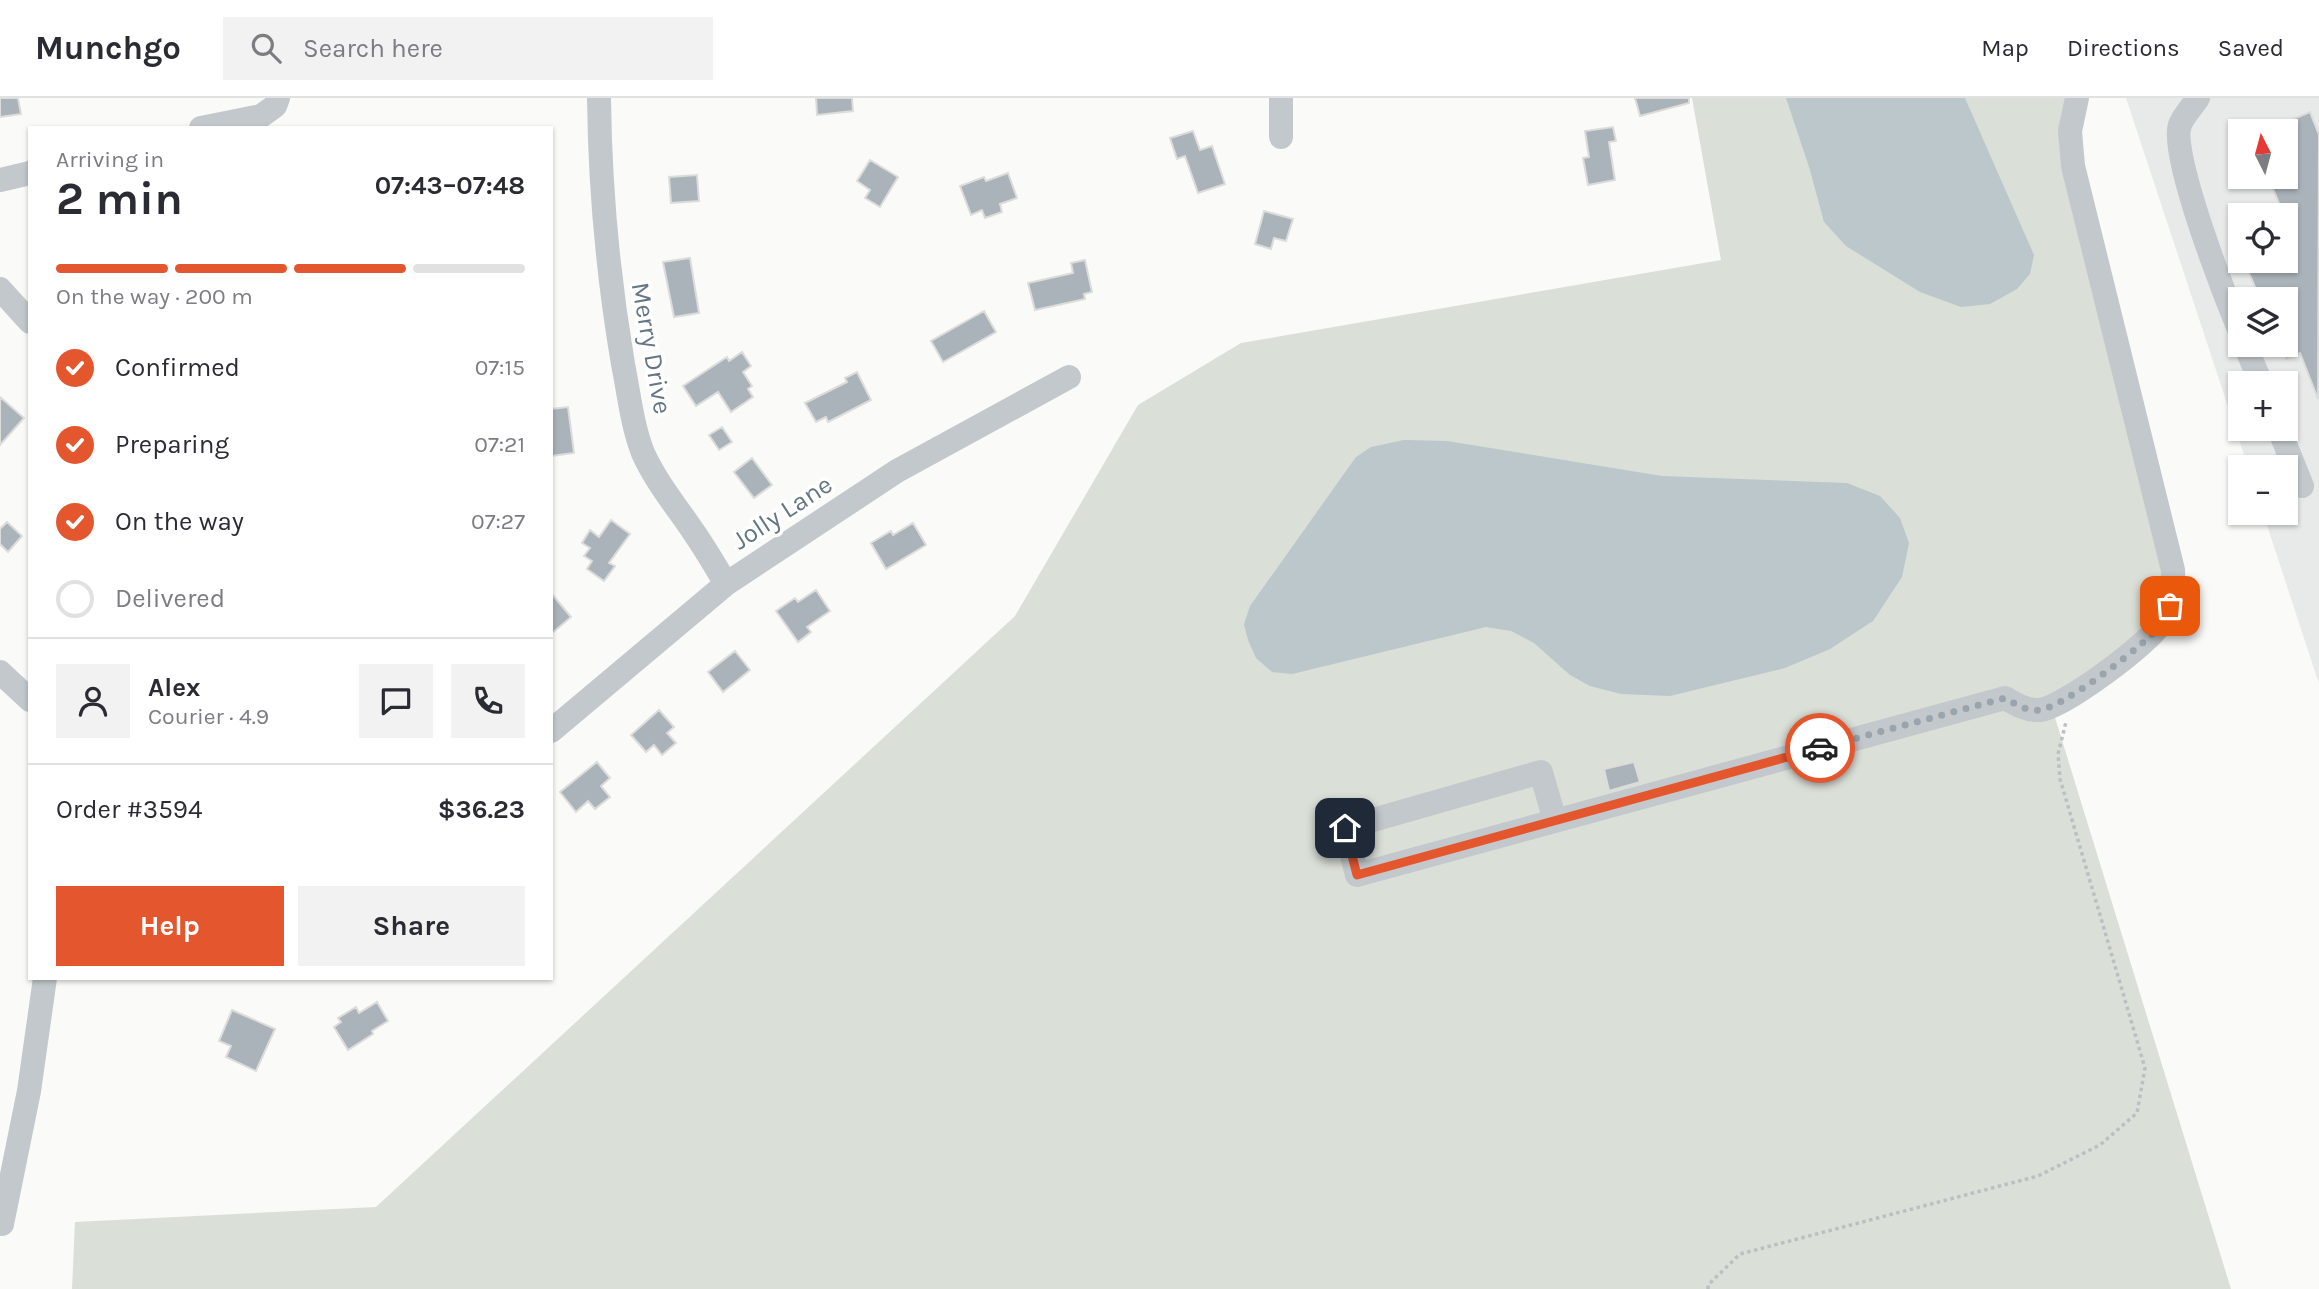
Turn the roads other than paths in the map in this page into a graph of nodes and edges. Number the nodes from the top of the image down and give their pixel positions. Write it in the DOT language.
graph roads {
  1 [pos="278,98"];
  2 [pos="599,98"];
  3 [pos="1281,98"];
  4 [pos="2077,98"];
  5 [pos="2198,98"];
  6 [pos="211,126"];
  7 [pos="1281,137"];
  8 [pos="28,173"];
  9 [pos="0,180"];
  10 [pos="0,289"];
  11 [pos="2228,301"];
  12 [pos="28,321"];
  13 [pos="1069,377"];
  14 [pos="2284,441"];
  15 [pos="2302,486"];
  16 [pos="726,584"];
  17 [pos="0,672"];
  18 [pos="28,698"];
  19 [pos="553,729"];
  20 [pos="1555,821"];
  21 [pos="45,980"];
  22 [pos="2,1224"];
  1 -- 6 [label="street"];
  2 -- 16 [label="street, Merry Drive"];
  3 -- 7 [label="street"];
  4 -- 20 [label="street"];
  5 -- 11 [label="street"];
  8 -- 9 [label="street"];
  10 -- 12 [label="street"];
  13 -- 16 [label="street, Jolly Lane"];
  14 -- 15 [label="street"];
  16 -- 19 [label="street, Jolly Lane"];
  17 -- 18 [label="street"];
  20 -- 20 [label="street"];
  21 -- 22 [label="street"];
}
